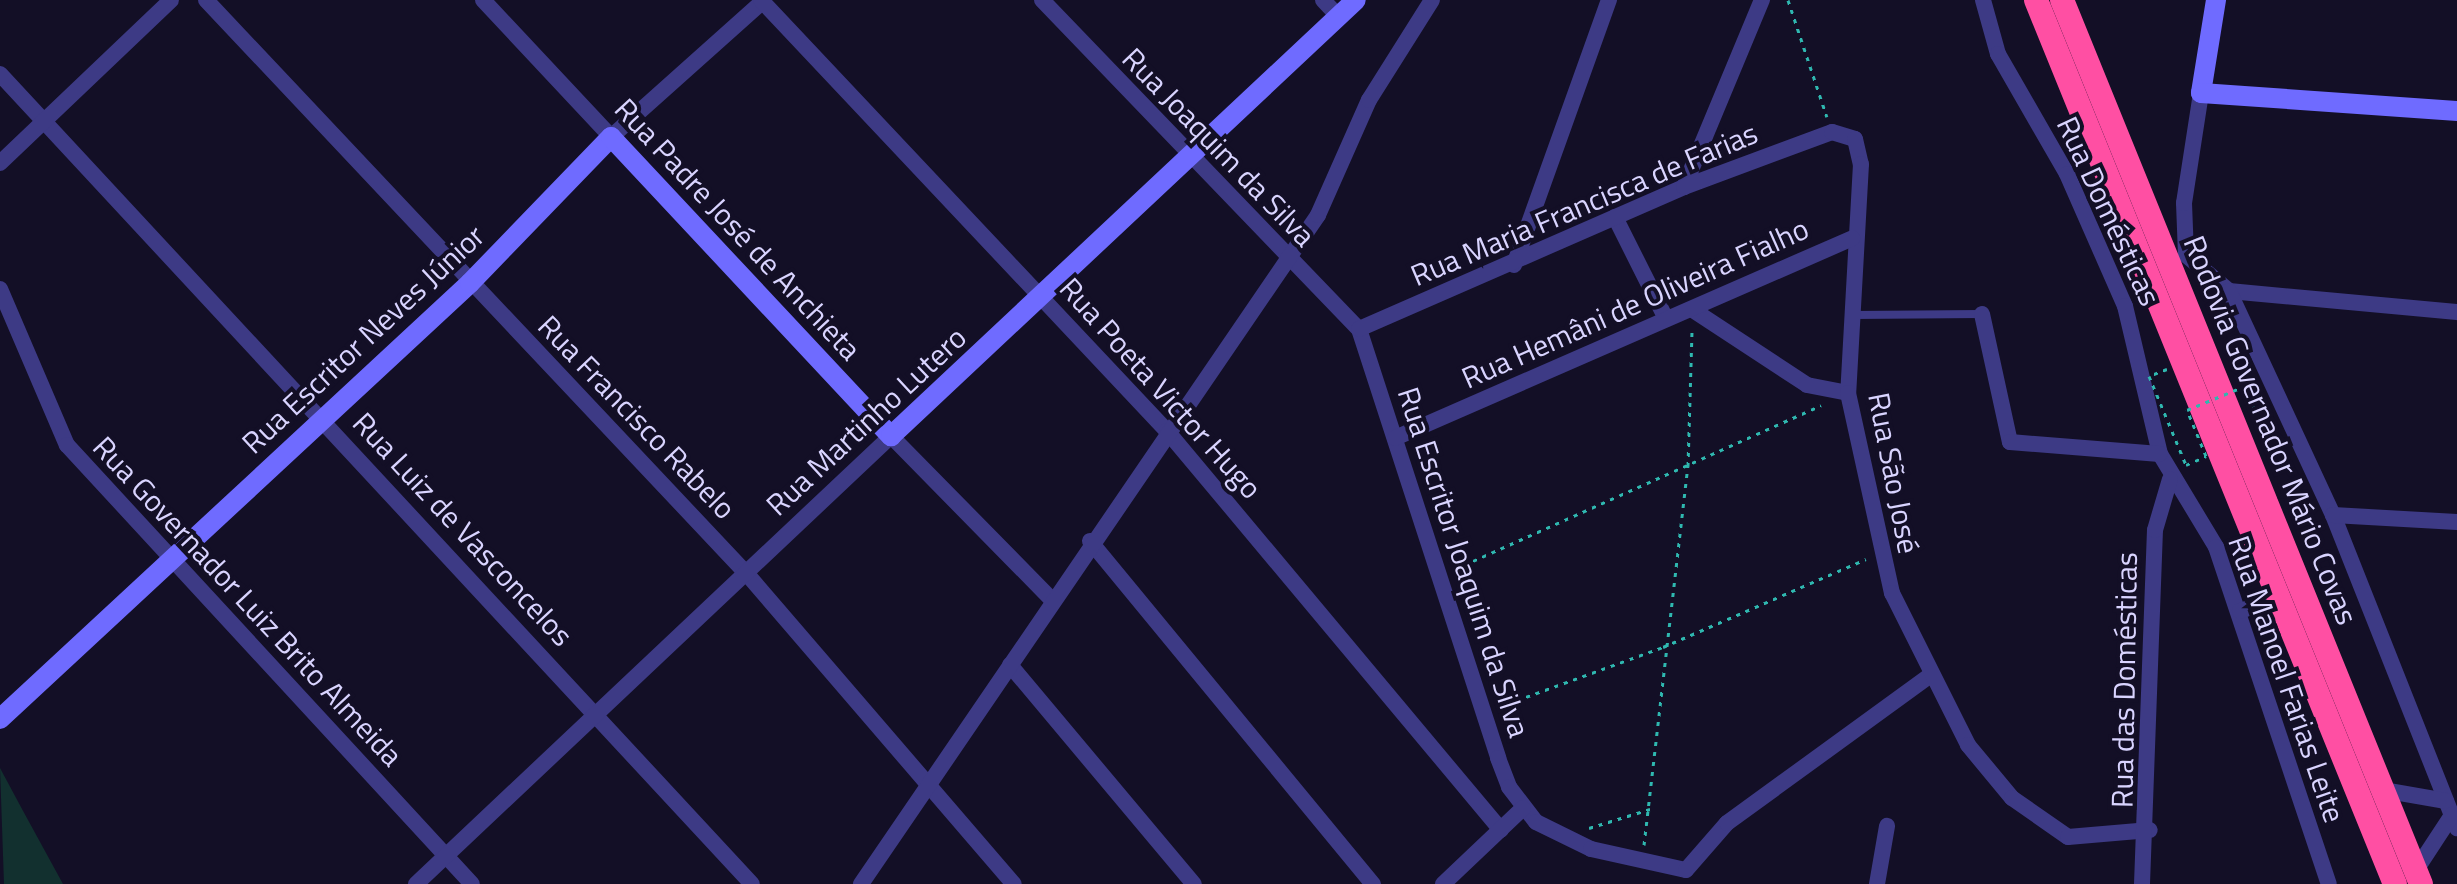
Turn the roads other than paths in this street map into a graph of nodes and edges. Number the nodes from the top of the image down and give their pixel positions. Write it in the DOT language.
graph roads {
  1 [pos="171,0"];
  2 [pos="206,0"];
  3 [pos="483,0"];
  4 [pos="763,0"];
  5 [pos="1042,0"];
  6 [pos="1323,0"];
  7 [pos="1356,0"];
  8 [pos="1432,0"];
  9 [pos="1609,0"];
  10 [pos="1762,0"];
  11 [pos="1983,0"];
  12 [pos="2036,0"];
  13 [pos="2062,0"];
  14 [pos="2216,0"];
  15 [pos="1339,17"];
  16 [pos="0,74"];
  17 [pos="2201,93"];
  18 [pos="2457,111"];
  19 [pos="45,120"];
  20 [pos="1832,132"];
  21 [pos="611,137"];
  22 [pos="1189,158"];
  23 [pos="0,163"];
  24 [pos="1684,187"];
  25 [pos="1615,217"];
  26 [pos="1852,238"];
  27 [pos="1285,258"];
  28 [pos="2177,258"];
  29 [pos="1514,265"];
  30 [pos="470,283"];
  31 [pos="0,289"];
  32 [pos="2229,291"];
  33 [pos="1042,298"];
  34 [pos="1693,310"];
  35 [pos="2457,312"];
  36 [pos="1982,314"];
  37 [pos="1848,315"];
  38 [pos="1666,319"];
  39 [pos="1359,329"];
  40 [pos="1848,393"];
  41 [pos="321,418"];
  42 [pos="1167,431"];
  43 [pos="891,436"];
  44 [pos="1395,438"];
  45 [pos="2160,454"];
  46 [pos="2170,479"];
  47 [pos="2333,515"];
  48 [pos="2457,522"];
  49 [pos="1090,541"];
  50 [pos="173,562"];
  51 [pos="747,574"];
  52 [pos="2278,598"];
  53 [pos="1052,600"];
  54 [pos="2240,611"];
  55 [pos="1010,665"];
  56 [pos="1932,674"];
  57 [pos="597,714"];
  58 [pos="0,719"];
  59 [pos="930,780"];
  60 [pos="2383,790"];
  61 [pos="1523,808"];
  62 [pos="2452,815"];
  63 [pos="1887,826"];
  64 [pos="1501,830"];
  65 [pos="2150,830"];
  66 [pos="446,856"];
  67 [pos="1686,870"];
  68 [pos="2411,879"];
  69 [pos="416,884"];
  70 [pos="472,884"];
  71 [pos="752,884"];
  72 [pos="861,884"];
  73 [pos="1014,884"];
  74 [pos="1194,884"];
  75 [pos="1373,884"];
  76 [pos="1443,884"];
  77 [pos="1672,884"];
  78 [pos="1877,884"];
  79 [pos="2142,884"];
  80 [pos="2329,884"];
  1 -- 19 [label="street"];
  2 -- 30 [label="street, Rua Francisco Rabelo"];
  3 -- 21 [label="street, Rua Padre José de Anchieta"];
  4 -- 21 [label="street, Rua Escritor Neves Júnior"];
  4 -- 33 [label="street, Rua Poeta Victor Hugo"];
  5 -- 22 [label="street, Rua Joaquim da Silva"];
  6 -- 15 [label="street"];
  7 -- 15 [label="street, Rua Martinho Lutero"];
  8 -- 27 [label="street"];
  9 -- 29 [label="street"];
  10 -- 24 [label="street"];
  11 -- 45 [label="street, Rua Domésticas"];
  12 -- 52 [label="highway, Rodovia Governador Mário Covas"];
  13 -- 28 [label="highway, Rodovia Governador Mário Covas"];
  14 -- 17 [label="street"];
  15 -- 22 [label="street, Rua Martinho Lutero"];
  16 -- 19 [label="street, Rua Luiz de Vasconcelos"];
  17 -- 18 [label="street"];
  17 -- 28 [label="street"];
  19 -- 23 [label="street"];
  19 -- 41 [label="street, Rua Luiz de Vasconcelos"];
  20 -- 24 [label="street, Rua Maria Francisca de Farias"];
  20 -- 26 [label="street, Rua São José"];
  21 -- 30 [label="street, Rua Escritor Neves Júnior"];
  21 -- 43 [label="street, Rua Padre José de Anchieta"];
  22 -- 27 [label="street, Rua Joaquim da Silva"];
  22 -- 33 [label="street, Rua Martinho Lutero"];
  24 -- 25 [label="street, Rua Maria Francisca de Farias"];
  25 -- 29 [label="street, Rua Maria Francisca de Farias"];
  25 -- 38 [label="street"];
  26 -- 34 [label="street, Rua Hemâni de Oliveira Fialho"];
  26 -- 37 [label="street, Rua São José"];
  27 -- 39 [label="street, Rua Joaquim da Silva"];
  27 -- 42 [label="street"];
  28 -- 32 [label="street"];
  28 -- 60 [label="highway, Rodovia Governador Mário Covas"];
  29 -- 39 [label="street, Rua Maria Francisca de Farias"];
  30 -- 41 [label="street, Rua Escritor Neves Júnior"];
  30 -- 51 [label="street, Rua Francisco Rabelo"];
  31 -- 50 [label="street, Rua Governador Luiz Brito Almeida"];
  32 -- 35 [label="street"];
  32 -- 47 [label="street"];
  33 -- 42 [label="street, Rua Poeta Victor Hugo"];
  33 -- 43 [label="street, Rua Martinho Lutero"];
  34 -- 38 [label="street, Rua Hemâni de Oliveira Fialho"];
  34 -- 40 [label="street"];
  36 -- 37 [label="lane"];
  36 -- 45 [label="street"];
  37 -- 40 [label="street, Rua São José"];
  38 -- 44 [label="street, Rua Hemâni de Oliveira Fialho"];
  39 -- 44 [label="street, Rua Escritor Joaquim da Silva"];
  40 -- 56 [label="street, Rua São José"];
  41 -- 50 [label="street, Rua Escritor Neves Júnior"];
  41 -- 57 [label="street, Rua Luiz de Vasconcelos"];
  42 -- 49 [label="street"];
  42 -- 64 [label="street, Rua Poeta Victor Hugo"];
  43 -- 51 [label="street, Rua Martinho Lutero"];
  43 -- 53 [label="street, Rua Padre José de Anchieta"];
  44 -- 61 [label="street, Rua Escritor Joaquim da Silva"];
  45 -- 46 [label="street, Rua Manoel Farias Leite"];
  46 -- 54 [label="street, Rua Manoel Farias Leite"];
  46 -- 65 [label="street, Rua das Domésticas"];
  47 -- 48 [label="street"];
  47 -- 62 [label="street"];
  49 -- 53 [label="street"];
  49 -- 75 [label="street"];
  50 -- 58 [label="street, Rua Escritor Neves Júnior"];
  50 -- 66 [label="street, Rua Governador Luiz Brito Almeida"];
  51 -- 57 [label="street, Rua Martinho Lutero"];
  51 -- 59 [label="street, Rua Francisco Rabelo"];
  52 -- 54 [label="street"];
  52 -- 68 [label="highway, Rodovia Governador Mário Covas"];
  53 -- 55 [label="street"];
  54 -- 80 [label="street, Rua Manoel Farias Leite"];
  55 -- 59 [label="street"];
  55 -- 74 [label="street"];
  56 -- 65 [label="street, Rua São José"];
  56 -- 67 [label="street"];
  57 -- 66 [label="street, Rua Martinho Lutero"];
  57 -- 71 [label="street, Rua Luiz de Vasconcelos"];
  59 -- 72 [label="street"];
  59 -- 73 [label="street, Rua Francisco Rabelo"];
  60 -- 62 [label="street"];
  60 -- 68 [label="highway, Rodovia Governador Mário Covas"];
  61 -- 64 [label="street"];
  61 -- 67 [label="street"];
  62 -- 68 [label="street"];
  63 -- 78 [label="street"];
  64 -- 76 [label="street"];
  65 -- 79 [label="street, Rua das Domésticas"];
  66 -- 69 [label="street, Rua Martinho Lutero"];
  66 -- 70 [label="street, Rua Governador Luiz Brito Almeida"];
  67 -- 77 [label="street"];
}
